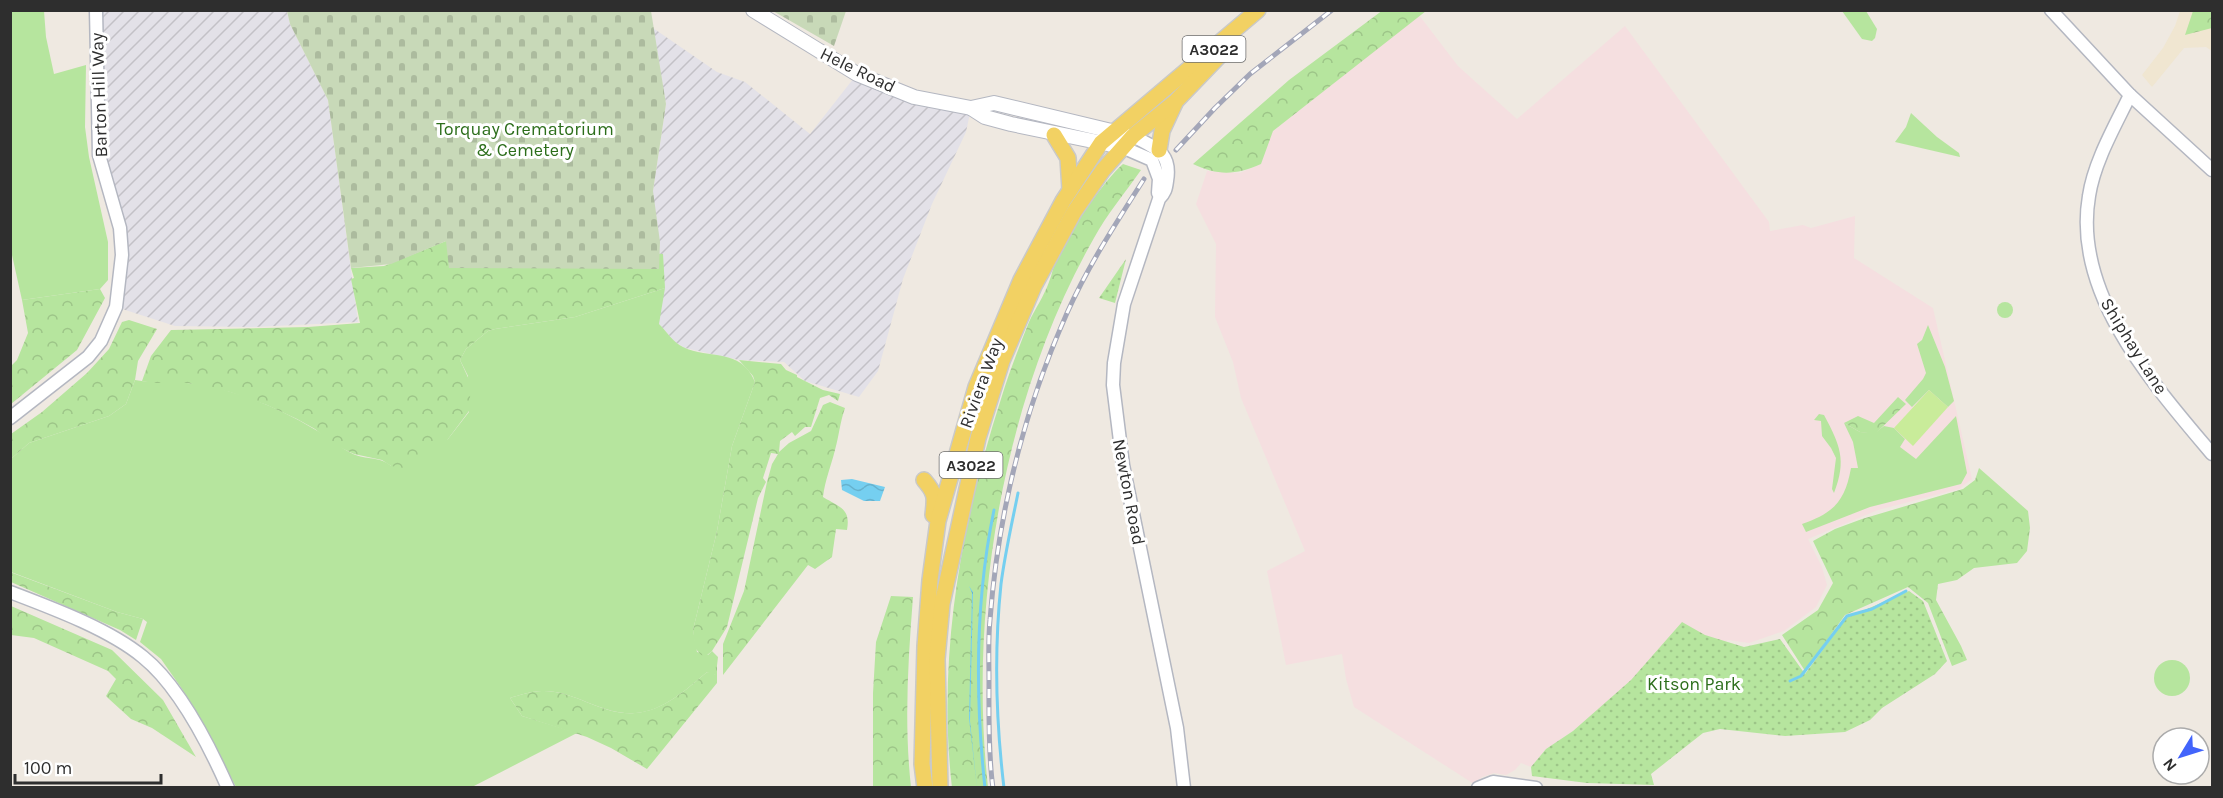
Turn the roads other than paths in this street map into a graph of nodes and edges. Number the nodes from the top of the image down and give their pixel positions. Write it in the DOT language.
graph roads {
  1 [pos="96,10"];
  2 [pos="753,10"];
  3 [pos="1258,10"];
  4 [pos="2052,10"];
  5 [pos="2130,95"];
  6 [pos="1176,100"];
  7 [pos="971,108"];
  8 [pos="1113,131"];
  9 [pos="1054,135"];
  10 [pos="1127,141"];
  11 [pos="1101,143"];
  12 [pos="1159,150"];
  13 [pos="2212,170"];
  14 [pos="1070,190"];
  15 [pos="1160,199"];
  16 [pos="10,418"];
  17 [pos="2212,454"];
  18 [pos="924,480"];
  19 [pos="930,580"];
  20 [pos="10,592"];
  21 [pos="228,788"];
  22 [pos="925,788"];
  23 [pos="940,788"];
  24 [pos="1184,788"];
  25 [pos="1478,788"];
  26 [pos="1536,788"];
  1 -- 16 [label="street, Barton Hill Way"];
  2 -- 7 [label="main road, Hele Road"];
  3 -- 6 [label="main road, A3022"];
  3 -- 8 [label="main road, A3022"];
  4 -- 5 [label="street"];
  5 -- 13 [label="street"];
  5 -- 17 [label="street, Shiphay Lane"];
  6 -- 10 [label="main road, A3022"];
  6 -- 12 [label="main road"];
  7 -- 8 [label="main road, Hele Road"];
  7 -- 9 [label="main road, Hele Road"];
  8 -- 10 [label="main road, Hele Road"];
  8 -- 11 [label="main road, A3022"];
  9 -- 11 [label="main road, Hele Road"];
  9 -- 14 [label="main road"];
  10 -- 11 [label="main road, Hele Road"];
  10 -- 12 [label="street"];
  10 -- 15 [label="street, Newton Road"];
  10 -- 23 [label="main road, Riviera Way / A3022"];
  11 -- 14 [label="main road, Riviera Way / A3022"];
  12 -- 15 [label="street, Newton Road"];
  14 -- 19 [label="main road, Riviera Way / A3022"];
  15 -- 24 [label="street, Newton Road"];
  18 -- 19 [label="main road"];
  19 -- 22 [label="main road, Riviera Way / A3022"];
  20 -- 21 [label="street"];
  25 -- 26 [label="street"];
}
